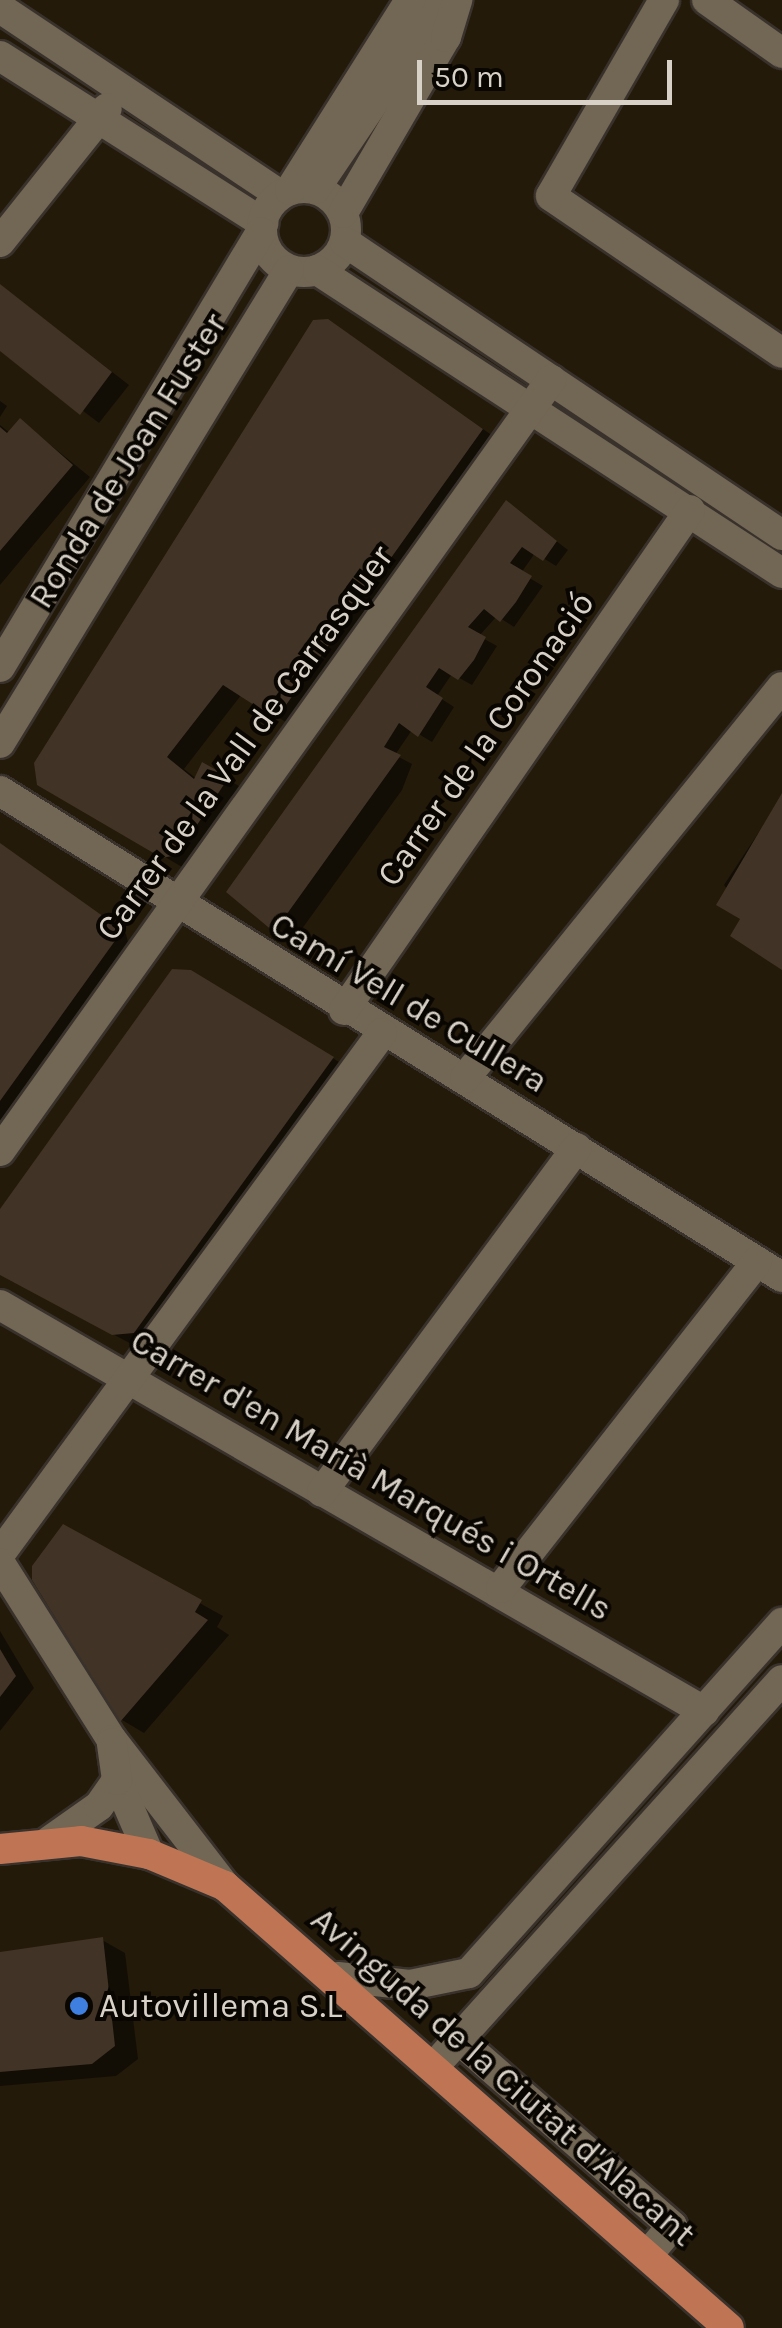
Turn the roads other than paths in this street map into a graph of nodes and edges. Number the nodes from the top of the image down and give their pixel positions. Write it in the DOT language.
graph roads {
  1 [pos="410,0"];
  2 [pos="443,0"];
  3 [pos="457,0"];
  4 [pos="480,0"];
  5 [pos="664,0"];
  6 [pos="707,0"];
  7 [pos="0,8"];
  8 [pos="446,36"];
  9 [pos="782,53"];
  10 [pos="0,56"];
  11 [pos="117,94"];
  12 [pos="95,124"];
  13 [pos="295,191"];
  14 [pos="262,227"];
  15 [pos="344,228"];
  16 [pos="0,242"];
  17 [pos="303,270"];
  18 [pos="782,353"];
  19 [pos="543,392"];
  20 [pos="690,510"];
  21 [pos="782,536"];
  22 [pos="782,573"];
  23 [pos="0,667"];
  24 [pos="782,687"];
  25 [pos="0,744"];
  26 [pos="0,791"];
  27 [pos="174,906"];
  28 [pos="344,1010"];
  29 [pos="382,1034"];
  30 [pos="465,1078"];
  31 [pos="576,1148"];
  32 [pos="0,1151"];
  33 [pos="770,1269"];
  34 [pos="0,1304"];
  35 [pos="129,1382"];
  36 [pos="322,1492"];
  37 [pos="0,1554"];
  38 [pos="0,1563"];
  39 [pos="501,1588"];
  40 [pos="782,1623"];
  41 [pos="782,1680"];
  42 [pos="704,1711"];
  43 [pos="112,1740"];
  44 [pos="117,1780"];
  45 [pos="48,1842"];
  46 [pos="0,1849"];
  47 [pos="149,1854"];
  48 [pos="224,1886"];
  49 [pos="338,1977"];
  50 [pos="458,2039"];
  51 [pos="438,2064"];
  52 [pos="648,2254"];
  53 [pos="729,2328"];
  1 -- 13 [label="street"];
  2 -- 13 [label="street"];
  3 -- 8 [label="street"];
  4 -- 8 [label="street"];
  5 -- 18 [label="street"];
  6 -- 9 [label="street"];
  7 -- 11 [label="street"];
  8 -- 15 [label="street"];
  10 -- 12 [label="street"];
  11 -- 12 [label="street"];
  11 -- 13 [label="street"];
  12 -- 14 [label="street"];
  12 -- 16 [label="street"];
  13 -- 14 [label="street, Ronda de Joan Fuster"];
  13 -- 15 [label="street"];
  14 -- 17 [label="street"];
  14 -- 23 [label="street, Ronda de Joan Fuster"];
  15 -- 17 [label="street, Ronda de Joan Fuster"];
  15 -- 19 [label="street"];
  17 -- 19 [label="street"];
  17 -- 25 [label="street, Ronda de Joan Fuster"];
  19 -- 20 [label="street"];
  19 -- 21 [label="street"];
  19 -- 27 [label="street, Carrer de la Vall de Carrasquer"];
  20 -- 22 [label="street"];
  20 -- 28 [label="street, Carrer de la Coronació"];
  24 -- 30 [label="street"];
  26 -- 27 [label="street, Camí Vell de Cullera"];
  27 -- 28 [label="street, Camí Vell de Cullera"];
  27 -- 32 [label="street, Carrer de la Vall de Carrasquer"];
  28 -- 29 [label="street, Camí Vell de Cullera"];
  29 -- 30 [label="street, Camí Vell de Cullera"];
  29 -- 35 [label="street"];
  30 -- 31 [label="street, Camí Vell de Cullera"];
  31 -- 33 [label="street, Camí Vell de Cullera"];
  31 -- 36 [label="street"];
  33 -- 39 [label="street"];
  34 -- 35 [label="street, Carrer d'en Marià Marqués i Ortells"];
  35 -- 36 [label="street, Carrer d'en Marià Marqués i Ortells"];
  35 -- 37 [label="street"];
  36 -- 39 [label="street, Carrer d'en Marià Marqués i Ortells"];
  38 -- 43 [label="street"];
  39 -- 42 [label="street, Carrer d'en Marià Marqués i Ortells"];
  40 -- 42 [label="street"];
  41 -- 50 [label="street"];
  42 -- 49 [label="street"];
  43 -- 44 [label="street"];
  43 -- 48 [label="street"];
  44 -- 45 [label="street"];
  44 -- 47 [label="street"];
  45 -- 46 [label="highway, Avinguda de la Ciutat d'Alacant"];
  45 -- 47 [label="highway, Avinguda de la Ciutat d'Alacant"];
  47 -- 48 [label="highway, Avinguda de la Ciutat d'Alacant"];
  48 -- 49 [label="highway, Avinguda de la Ciutat d'Alacant"];
  49 -- 51 [label="highway, Avinguda de la Ciutat d'Alacant"];
  50 -- 51 [label="street"];
  50 -- 52 [label="street"];
  51 -- 52 [label="highway, Avinguda de la Ciutat d'Alacant"];
  52 -- 53 [label="highway, Avinguda de la Ciutat d'Alacant"];
}
